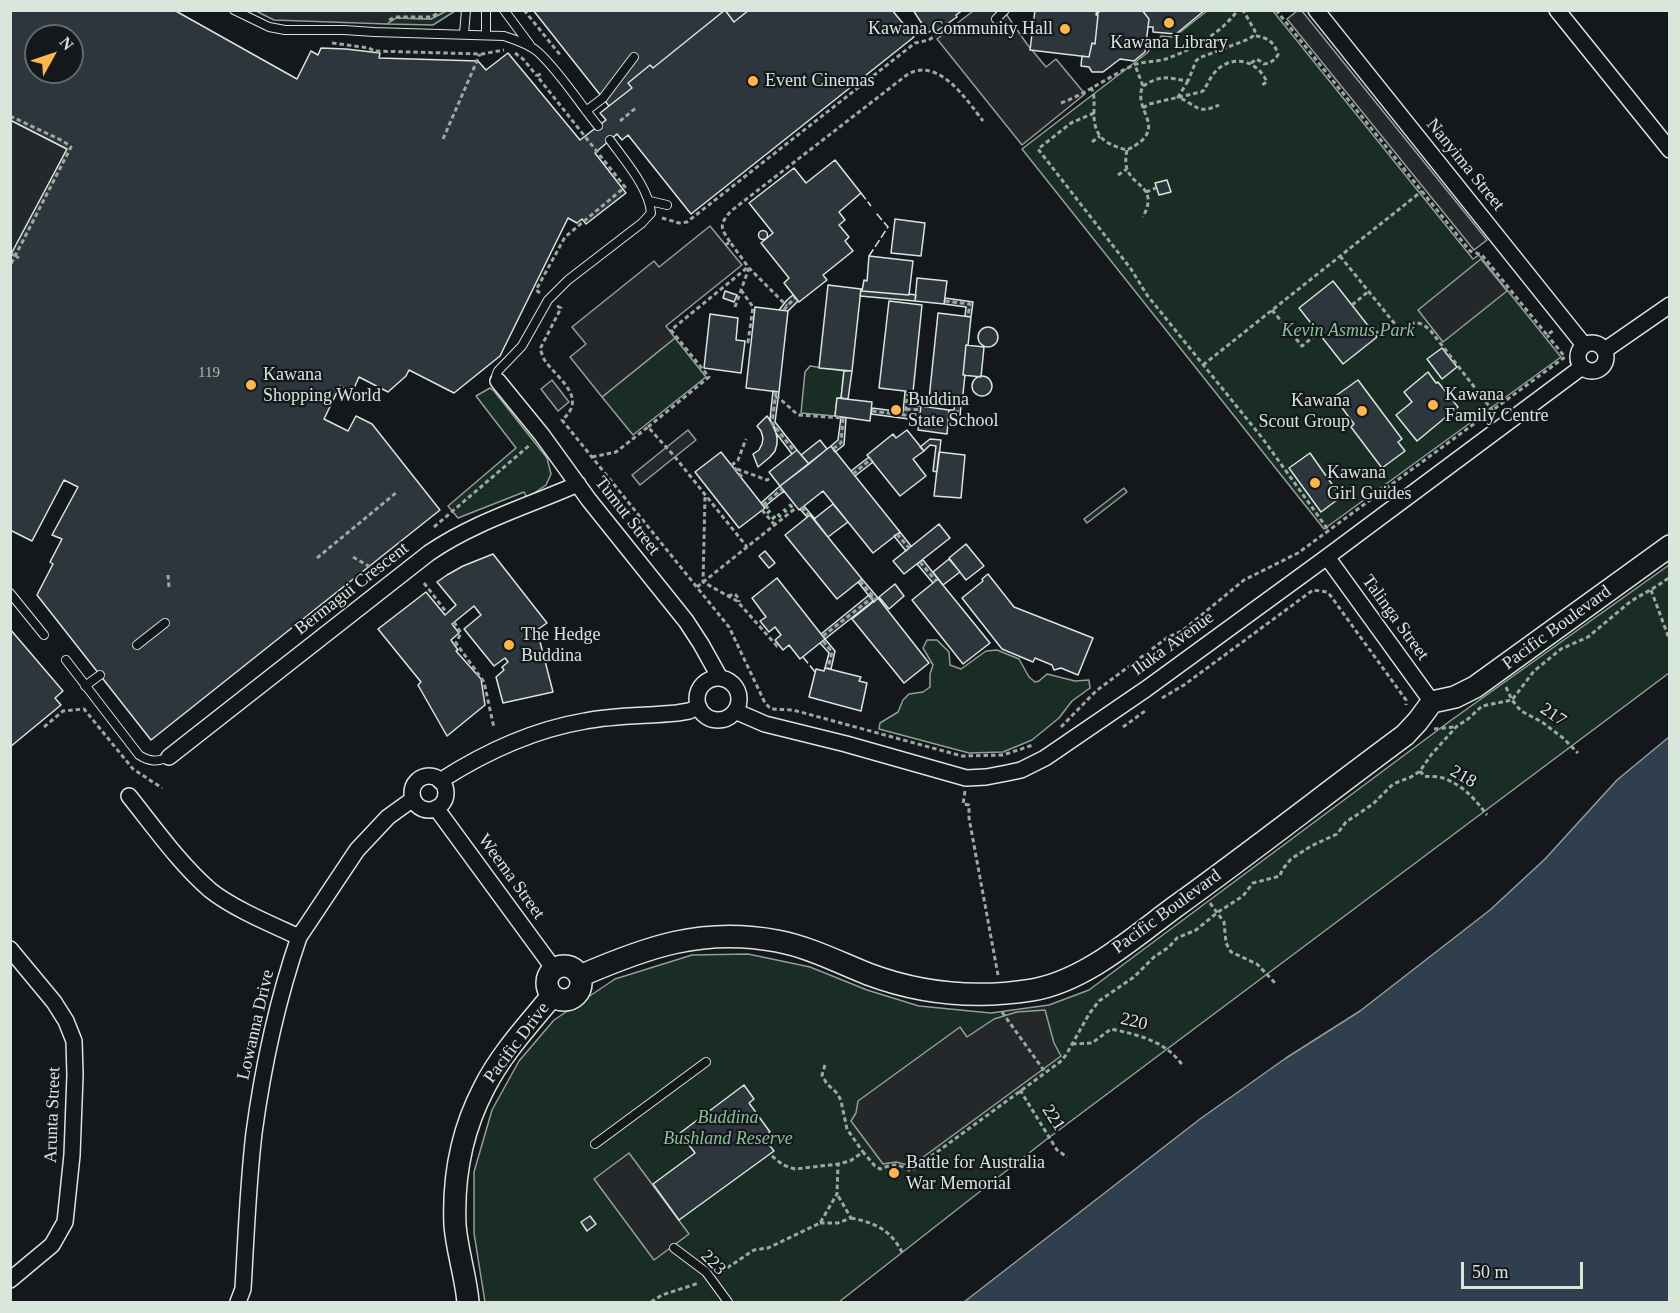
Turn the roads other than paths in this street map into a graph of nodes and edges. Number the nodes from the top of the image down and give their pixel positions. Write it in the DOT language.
graph roads {
  1 [pos="234,10"];
  2 [pos="466,10"];
  3 [pos="486,10"];
  4 [pos="504,10"];
  5 [pos="1005,10"];
  6 [pos="1316,10"];
  7 [pos="1557,10"];
  8 [pos="996,19"];
  9 [pos="464,34"];
  10 [pos="486,35"];
  11 [pos="532,48"];
  12 [pos="634,57"];
  13 [pos="586,111"];
  14 [pos="598,126"];
  15 [pos="610,140"];
  16 [pos="1670,150"];
  17 [pos="650,201"];
  18 [pos="667,205"];
  19 [pos="1670,305"];
  20 [pos="1584,345"];
  21 [pos="1605,350"];
  22 [pos="1582,367"];
  23 [pos="498,381"];
  24 [pos="578,484"];
  25 [pos="1670,546"];
  26 [pos="1327,557"];
  27 [pos="10,593"];
  28 [pos="165,623"];
  29 [pos="44,635"];
  30 [pos="137,645"];
  31 [pos="66,660"];
  32 [pos="100,675"];
  33 [pos="720,678"];
  34 [pos="86,686"];
  35 [pos="1432,702"];
  36 [pos="699,707"];
  37 [pos="735,711"];
  38 [pos="169,757"];
  39 [pos="440,781"];
  40 [pos="129,796"];
  41 [pos="413,799"];
  42 [pos="436,808"];
  43 [pos="299,937"];
  44 [pos="10,949"];
  45 [pos="554,969"];
  46 [pos="580,976"];
  47 [pos="552,996"];
  48 [pos="706,1062"];
  49 [pos="595,1144"];
  50 [pos="674,1248"];
  51 [pos="10,1280"];
  52 [pos="238,1302"];
  53 [pos="468,1302"];
  54 [pos="728,1302"];
  1 -- 9 [label="lane"];
  2 -- 9 [label="lane"];
  3 -- 10 [label="lane"];
  4 -- 11 [label="lane"];
  5 -- 8 [label="lane"];
  6 -- 20 [label="street, Nanyima Street"];
  7 -- 16 [label="street"];
  9 -- 10 [label="lane"];
  10 -- 11 [label="lane"];
  11 -- 13 [label="lane"];
  12 -- 13 [label="lane"];
  13 -- 14 [label="lane"];
  15 -- 17 [label="lane"];
  17 -- 18 [label="lane"];
  17 -- 23 [label="lane"];
  19 -- 21 [label="street"];
  20 -- 21 [label="street"];
  20 -- 22 [label="street"];
  21 -- 22 [label="street"];
  22 -- 26 [label="street, Iluka Avenue"];
  23 -- 24 [label="street, Tumut Street"];
  24 -- 33 [label="street, Tumut Street"];
  24 -- 38 [label="street, Bermagui Crescent"];
  25 -- 35 [label="street, Pacific Boulevard"];
  26 -- 35 [label="street, Talinga Street"];
  26 -- 37 [label="street, Iluka Avenue"];
  27 -- 29 [label="lane"];
  28 -- 30 [label="lane"];
  31 -- 34 [label="lane"];
  32 -- 34 [label="lane"];
  33 -- 36 [label="street"];
  33 -- 37 [label="street"];
  34 -- 38 [label="lane"];
  35 -- 46 [label="street, Pacific Boulevard"];
  36 -- 37 [label="street"];
  36 -- 39 [label="street"];
  39 -- 41 [label="street"];
  39 -- 42 [label="street"];
  40 -- 43 [label="street"];
  41 -- 42 [label="street"];
  41 -- 43 [label="street, Lowanna Drive"];
  42 -- 45 [label="street, Weema Street"];
  43 -- 52 [label="street, Lowanna Drive"];
  44 -- 51 [label="street, Arunta Street"];
  45 -- 46 [label="street"];
  45 -- 47 [label="street"];
  46 -- 47 [label="street"];
  47 -- 53 [label="street, Pacific Drive"];
  48 -- 49 [label="lane"];
  50 -- 54 [label="lane, 223"];
}
